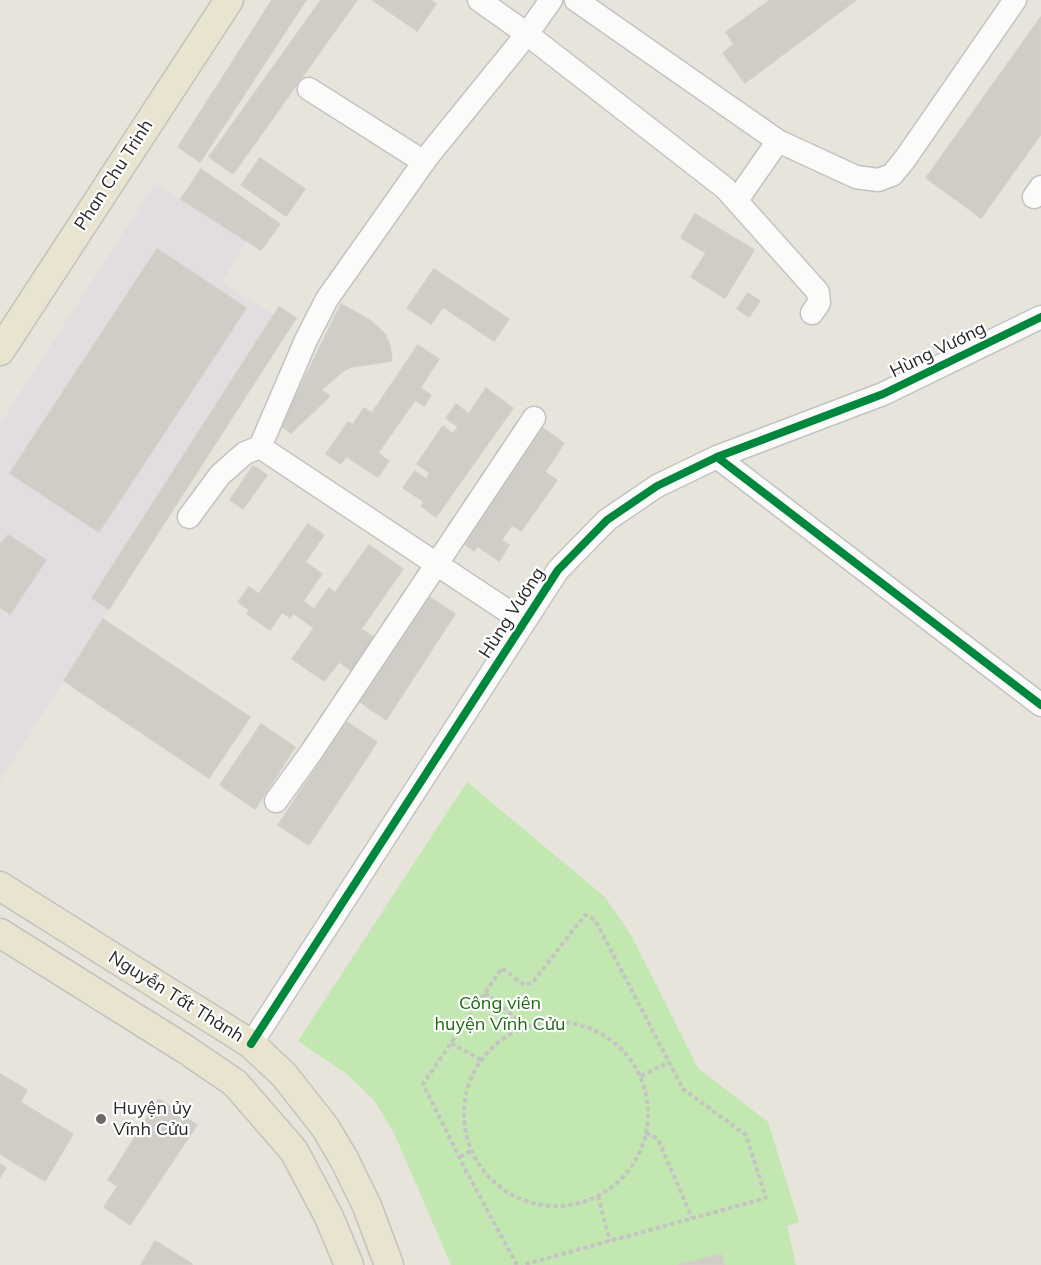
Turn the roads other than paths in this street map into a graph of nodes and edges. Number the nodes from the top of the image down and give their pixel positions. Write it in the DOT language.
graph roads {
  1 [pos="229,0"];
  2 [pos="479,0"];
  3 [pos="550,0"];
  4 [pos="576,0"];
  5 [pos="1015,0"];
  6 [pos="527,33"];
  7 [pos="309,89"];
  8 [pos="778,141"];
  9 [pos="424,162"];
  10 [pos="737,200"];
  11 [pos="812,313"];
  12 [pos="1041,317"];
  13 [pos="0,351"];
  14 [pos="534,418"];
  15 [pos="260,447"];
  16 [pos="717,457"];
  17 [pos="189,517"];
  18 [pos="437,565"];
  19 [pos="525,622"];
  20 [pos="1041,705"];
  21 [pos="276,801"];
  22 [pos="0,886"];
  23 [pos="0,933"];
  24 [pos="207,1017"];
  25 [pos="250,1044"];
  26 [pos="185,1049"];
  27 [pos="349,1265"];
  28 [pos="389,1265"];
  1 -- 13 [label="main road, Phan Chu Trinh"];
  2 -- 6 [label="street"];
  3 -- 6 [label="street"];
  4 -- 8 [label="street"];
  5 -- 8 [label="street"];
  6 -- 9 [label="street"];
  6 -- 10 [label="street"];
  7 -- 9 [label="street"];
  8 -- 10 [label="street"];
  9 -- 15 [label="street"];
  10 -- 11 [label="street"];
  12 -- 16 [label="street, Hùng Vương"];
  14 -- 18 [label="street"];
  15 -- 17 [label="street"];
  15 -- 18 [label="street"];
  16 -- 19 [label="street, Hùng Vương"];
  16 -- 20 [label="street"];
  18 -- 19 [label="street"];
  18 -- 21 [label="street"];
  19 -- 25 [label="street, Hùng Vương"];
  22 -- 24 [label="main road, Nguyễn Tất Thành"];
  23 -- 26 [label="main road"];
  24 -- 25 [label="main road, Nguyễn Tất Thành"];
  24 -- 26 [label="main road"];
  25 -- 28 [label="main road, Nguyễn Tất Thành"];
  26 -- 27 [label="main road"];
}
